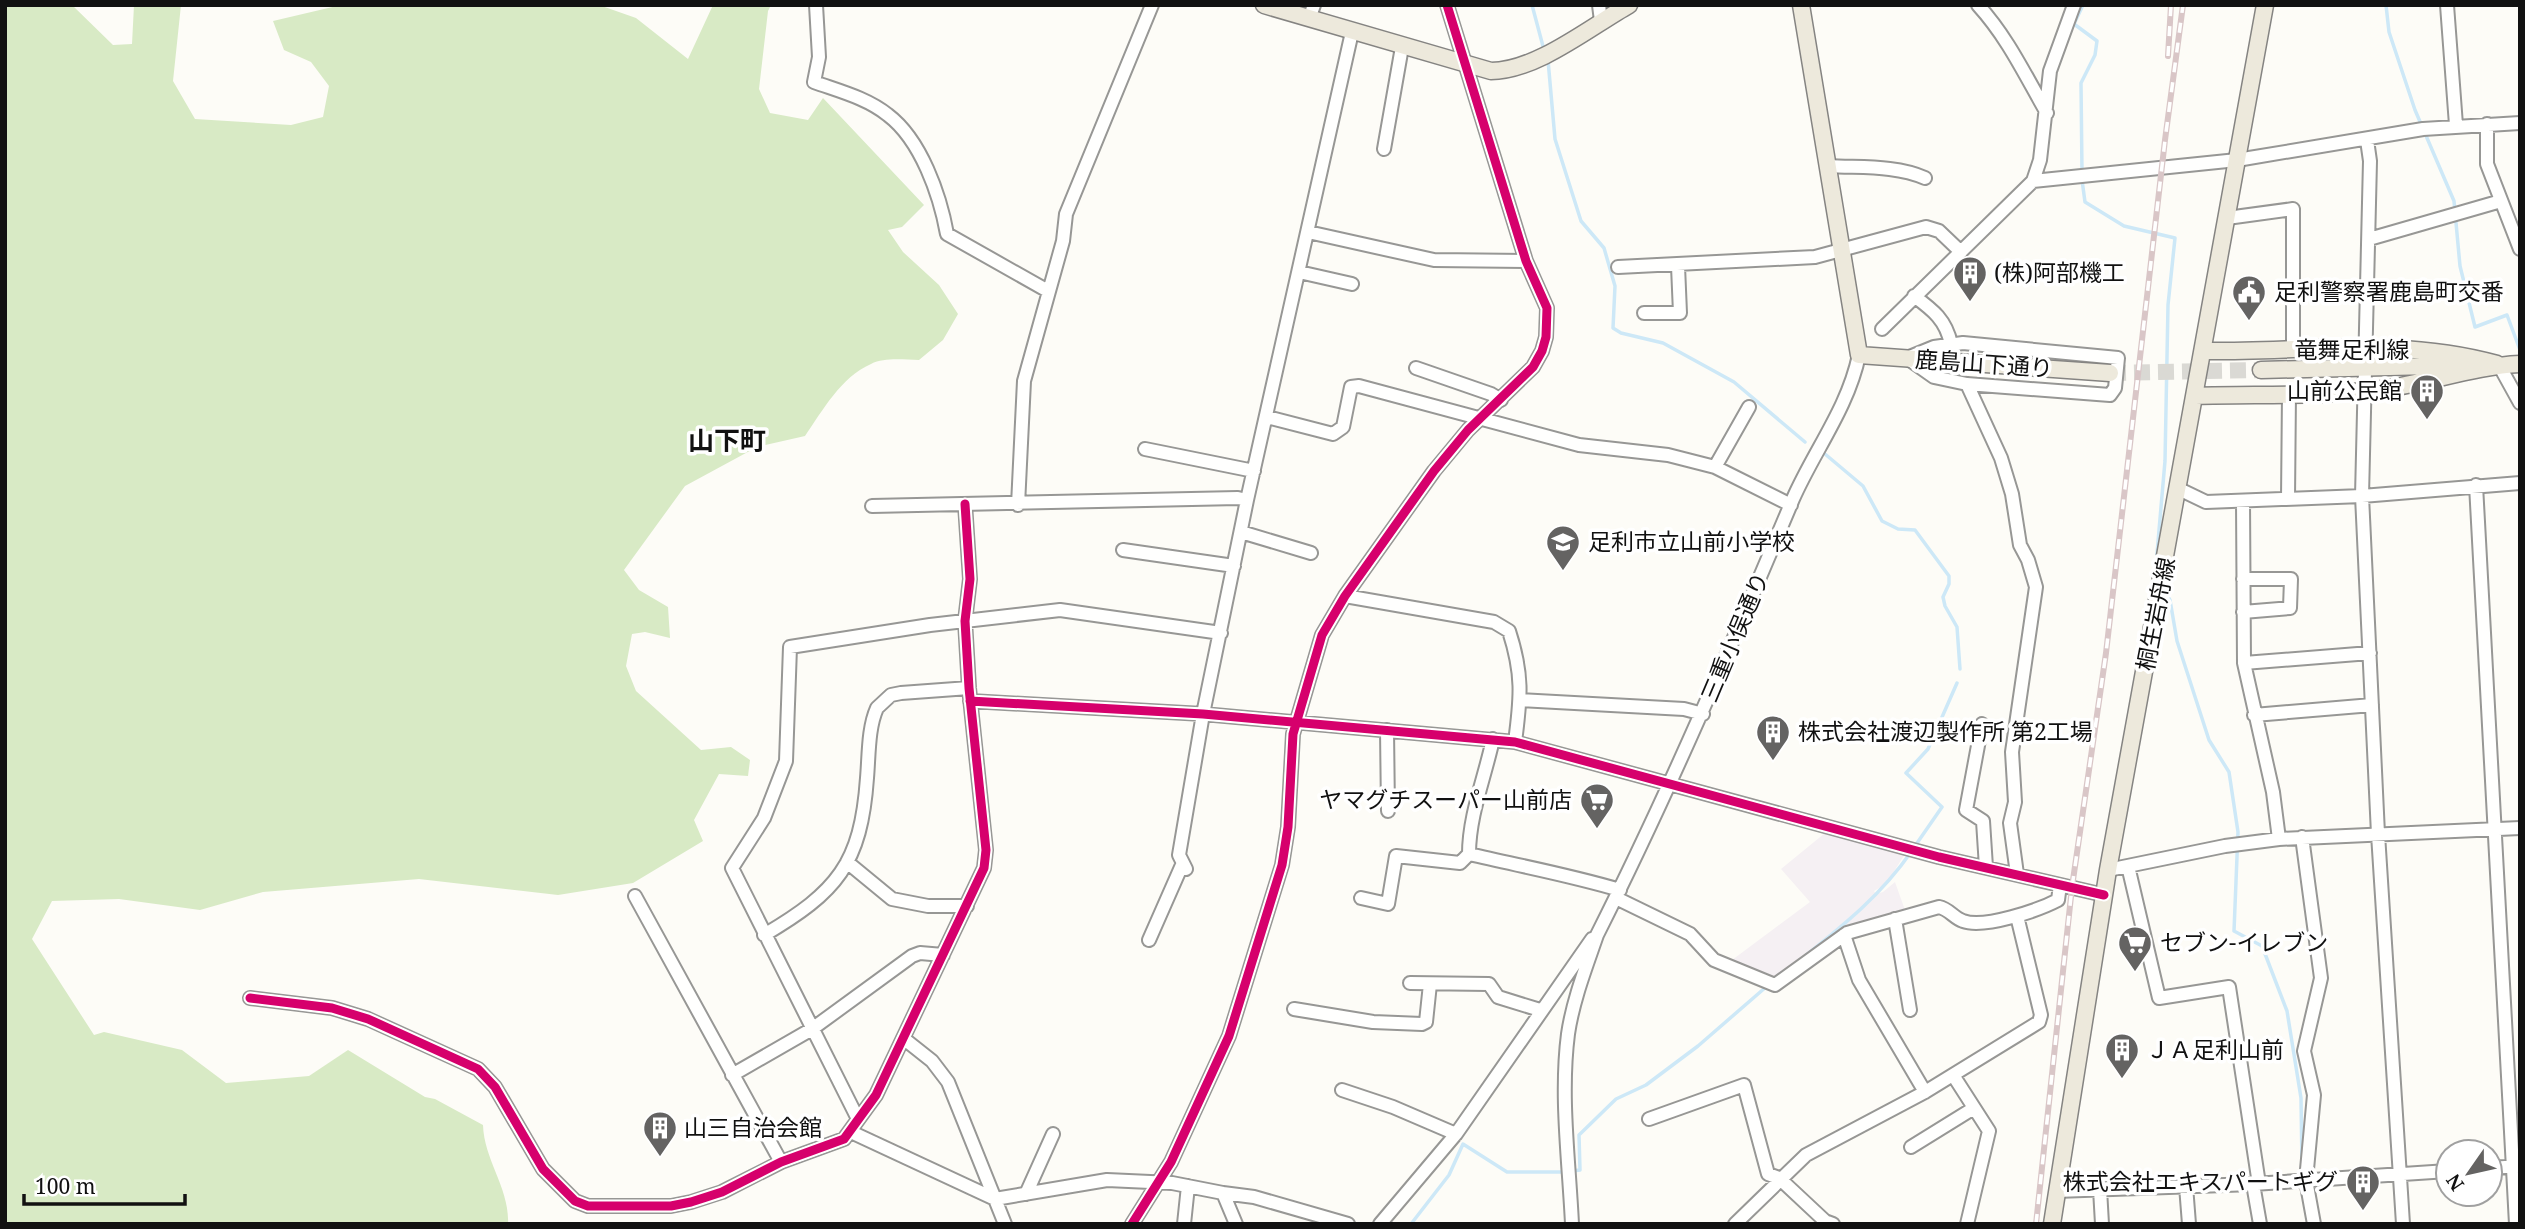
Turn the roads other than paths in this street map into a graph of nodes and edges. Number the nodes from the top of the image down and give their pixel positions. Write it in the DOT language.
graph roads {
  1 [pos="816,5"];
  2 [pos="1152,5"];
  3 [pos="1264,5"];
  4 [pos="1447,5"];
  5 [pos="1629,5"];
  6 [pos="1801,5"];
  7 [pos="1978,5"];
  8 [pos="2074,5"];
  9 [pos="2265,5"];
  10 [pos="2447,5"];
  11 [pos="1312,12"];
  12 [pos="1600,13"];
  13 [pos="1352,32"];
  14 [pos="1402,47"];
  15 [pos="1469,67"];
  16 [pos="2047,114"];
  17 [pos="2520,123"];
  18 [pos="2487,124"];
  19 [pos="2456,125"];
  20 [pos="2367,140"];
  21 [pos="1384,149"];
  22 [pos="2237,160"];
  23 [pos="1829,166"];
  24 [pos="1924,178"];
  25 [pos="2034,181"];
  26 [pos="2501,201"];
  27 [pos="2227,218"];
  28 [pos="1308,232"];
  29 [pos="2369,239"];
  30 [pos="2520,249"];
  31 [pos="1843,251"];
  32 [pos="1961,252"];
  33 [pos="1526,261"];
  34 [pos="1678,266"];
  35 [pos="1618,267"];
  36 [pos="1299,272"];
  37 [pos="1352,284"];
  38 [pos="1048,291"];
  39 [pos="1914,296"];
  40 [pos="1644,313"];
  41 [pos="1882,330"];
  42 [pos="1951,344"];
  43 [pos="2366,347"];
  44 [pos="2293,350"];
  45 [pos="2204,351"];
  46 [pos="1859,355"];
  47 [pos="1907,358"];
  48 [pos="2520,363"];
  49 [pos="2499,365"];
  50 [pos="1416,368"];
  51 [pos="2367,368"];
  52 [pos="2261,370"];
  53 [pos="2110,373"];
  54 [pos="1967,384"];
  55 [pos="2365,390"];
  56 [pos="2290,393"];
  57 [pos="2196,396"];
  58 [pos="1501,400"];
  59 [pos="2520,403"];
  60 [pos="1749,407"];
  61 [pos="1267,417"];
  62 [pos="1480,420"];
  63 [pos="1145,449"];
  64 [pos="1715,467"];
  65 [pos="1254,471"];
  66 [pos="2520,483"];
  67 [pos="2476,485"];
  68 [pos="2179,489"];
  69 [pos="2362,495"];
  70 [pos="2288,499"];
  71 [pos="1247,500"];
  72 [pos="2243,501"];
  73 [pos="965,504"];
  74 [pos="1018,505"];
  75 [pos="1791,505"];
  76 [pos="872,506"];
  77 [pos="1241,532"];
  78 [pos="1123,550"];
  79 [pos="1311,553"];
  80 [pos="1234,566"];
  81 [pos="2243,579"];
  82 [pos="1345,596"];
  83 [pos="2243,612"];
  84 [pos="965,621"];
  85 [pos="1221,633"];
  86 [pos="2370,653"];
  87 [pos="2244,663"];
  88 [pos="969,695"];
  89 [pos="1521,700"];
  90 [pos="2372,705"];
  91 [pos="1203,714"];
  92 [pos="1703,714"];
  93 [pos="2254,715"];
  94 [pos="1296,723"];
  95 [pos="1982,724"];
  96 [pos="1387,730"];
  97 [pos="1493,738"];
  98 [pos="1515,742"];
  99 [pos="1671,786"];
  100 [pos="1388,811"];
  101 [pos="2520,828"];
  102 [pos="2495,830"];
  103 [pos="2378,834"];
  104 [pos="2302,837"];
  105 [pos="2279,839"];
  106 [pos="1469,854"];
  107 [pos="847,862"];
  108 [pos="2128,866"];
  109 [pos="1986,867"];
  110 [pos="2108,870"];
  111 [pos="2017,874"];
  112 [pos="2060,885"];
  113 [pos="1618,894"];
  114 [pos="2104,894"];
  115 [pos="635,896"];
  116 [pos="1361,898"];
  117 [pos="967,906"];
  118 [pos="2017,916"];
  119 [pos="1895,919"];
  120 [pos="764,935"];
  121 [pos="1597,935"];
  122 [pos="1844,935"];
  123 [pos="1149,940"];
  124 [pos="943,955"];
  125 [pos="1410,983"];
  126 [pos="1430,984"];
  127 [pos="250,998"];
  128 [pos="1294,1009"];
  129 [pos="1540,1010"];
  130 [pos="1910,1010"];
  131 [pos="812,1029"];
  132 [pos="903,1038"];
  133 [pos="732,1075"];
  134 [pos="1952,1075"];
  135 [pos="1342,1090"];
  136 [pos="1925,1092"];
  137 [pos="1974,1108"];
  138 [pos="857,1117"];
  139 [pos="1649,1119"];
  140 [pos="851,1132"];
  141 [pos="1053,1134"];
  142 [pos="1456,1134"];
  143 [pos="1911,1147"];
  144 [pos="781,1162"];
  145 [pos="2516,1167"];
  146 [pos="2434,1172"];
  147 [pos="2400,1173"];
  148 [pos="1779,1178"];
  149 [pos="2306,1180"];
  150 [pos="1160,1183"];
  151 [pos="2256,1184"];
  152 [pos="1188,1186"];
  153 [pos="2186,1186"];
  154 [pos="2100,1189"];
  155 [pos="2056,1191"];
  156 [pos="1223,1193"];
  157 [pos="1026,1194"];
  158 [pos="995,1199"];
  159 [pos="1005,1224"];
  160 [pos="1132,1224"];
  161 [pos="1184,1224"];
  162 [pos="1236,1224"];
  163 [pos="1348,1224"];
  164 [pos="1380,1224"];
  165 [pos="1572,1224"];
  166 [pos="1735,1224"];
  167 [pos="1833,1224"];
  168 [pos="1967,1224"];
  169 [pos="2052,1224"];
  170 [pos="2102,1224"];
  171 [pos="2189,1224"];
  172 [pos="2260,1224"];
  173 [pos="2314,1224"];
  174 [pos="2403,1224"];
  175 [pos="2516,1224"];
  1 -- 38 [label="street"];
  2 -- 38 [label="street"];
  3 -- 11 [label="main road"];
  4 -- 15 [label="street"];
  5 -- 12 [label="main road"];
  6 -- 23 [label="main road, 三重小俣通り"];
  7 -- 16 [label="street"];
  8 -- 16 [label="street"];
  9 -- 22 [label="main road, 桐生岩舟線"];
  10 -- 19 [label="street"];
  11 -- 13 [label="main road"];
  12 -- 15 [label="main road"];
  13 -- 14 [label="main road"];
  13 -- 28 [label="street"];
  14 -- 15 [label="main road"];
  14 -- 21 [label="street"];
  15 -- 33 [label="street"];
  16 -- 25 [label="street"];
  17 -- 18 [label="street"];
  18 -- 19 [label="street"];
  18 -- 26 [label="street"];
  19 -- 20 [label="street"];
  20 -- 22 [label="street"];
  20 -- 29 [label="street"];
  22 -- 25 [label="street"];
  22 -- 27 [label="main road, 桐生岩舟線"];
  23 -- 24 [label="street"];
  23 -- 31 [label="main road, 三重小俣通り"];
  25 -- 32 [label="street"];
  26 -- 29 [label="street"];
  26 -- 30 [label="street"];
  27 -- 44 [label="street"];
  27 -- 45 [label="main road, 桐生岩舟線"];
  28 -- 33 [label="street"];
  28 -- 36 [label="street"];
  29 -- 43 [label="street"];
  31 -- 32 [label="street"];
  31 -- 34 [label="street"];
  31 -- 46 [label="main road, 三重小俣通り"];
  32 -- 39 [label="street"];
  33 -- 58 [label="street"];
  34 -- 35 [label="street"];
  34 -- 40 [label="street"];
  36 -- 37 [label="street"];
  36 -- 61 [label="street"];
  38 -- 74 [label="street"];
  39 -- 41 [label="street"];
  39 -- 42 [label="street"];
  42 -- 47 [label="street"];
  42 -- 54 [label="street"];
  43 -- 44 [label="main road, 竜舞足利線"];
  43 -- 49 [label="main road, 竜舞足利線"];
  43 -- 51 [label="street"];
  44 -- 45 [label="main road, 竜舞足利線"];
  45 -- 57 [label="main road, 桐生岩舟線"];
  46 -- 47 [label="main road, 鹿島山下通り"];
  46 -- 75 [label="street, 三重小俣通り"];
  47 -- 53 [label="main road, 鹿島山下通り"];
  47 -- 54 [label="street"];
  48 -- 49 [label="main road, 竜舞足利線"];
  49 -- 51 [label="main road"];
  49 -- 55 [label="main road, 竜舞足利線"];
  49 -- 59 [label="street"];
  50 -- 58 [label="street"];
  51 -- 52 [label="main road"];
  51 -- 55 [label="street"];
  54 -- 111 [label="street"];
  55 -- 56 [label="main road, 竜舞足利線"];
  55 -- 69 [label="street"];
  56 -- 57 [label="main road, 竜舞足利線"];
  56 -- 70 [label="street"];
  57 -- 68 [label="main road, 桐生岩舟線"];
  58 -- 62 [label="street"];
  60 -- 64 [label="street"];
  61 -- 62 [label="street"];
  61 -- 65 [label="street"];
  62 -- 64 [label="street"];
  62 -- 82 [label="street"];
  63 -- 65 [label="street"];
  64 -- 75 [label="street"];
  65 -- 71 [label="street"];
  66 -- 67 [label="street"];
  67 -- 69 [label="street"];
  67 -- 102 [label="street"];
  68 -- 72 [label="street"];
  68 -- 110 [label="main road, 桐生岩舟線"];
  69 -- 70 [label="street"];
  69 -- 86 [label="street"];
  70 -- 72 [label="street"];
  71 -- 74 [label="street"];
  71 -- 77 [label="street"];
  72 -- 81 [label="street"];
  73 -- 74 [label="street"];
  73 -- 76 [label="street"];
  73 -- 84 [label="street"];
  75 -- 92 [label="street, 三重小俣通り"];
  77 -- 79 [label="street"];
  77 -- 80 [label="street"];
  78 -- 80 [label="street"];
  80 -- 85 [label="street"];
  81 -- 83 [label="street"];
  81 -- 83 [label="street"];
  82 -- 89 [label="street"];
  82 -- 94 [label="street"];
  83 -- 87 [label="street"];
  84 -- 85 [label="street"];
  84 -- 88 [label="street"];
  84 -- 120 [label="street"];
  85 -- 91 [label="street"];
  86 -- 87 [label="street"];
  86 -- 90 [label="street"];
  87 -- 93 [label="street"];
  88 -- 91 [label="street"];
  88 -- 107 [label="street"];
  88 -- 117 [label="street"];
  89 -- 92 [label="street"];
  89 -- 98 [label="street"];
  90 -- 93 [label="street"];
  90 -- 103 [label="street"];
  91 -- 94 [label="street"];
  91 -- 123 [label="street"];
  92 -- 99 [label="street, 三重小俣通り"];
  93 -- 105 [label="street"];
  94 -- 96 [label="street"];
  94 -- 150 [label="street"];
  95 -- 109 [label="street"];
  96 -- 97 [label="street"];
  96 -- 100 [label="street"];
  97 -- 98 [label="street"];
  97 -- 106 [label="street"];
  98 -- 99 [label="street"];
  99 -- 109 [label="street"];
  99 -- 113 [label="street, 三重小俣通り"];
  101 -- 102 [label="street"];
  102 -- 103 [label="street"];
  102 -- 145 [label="street"];
  103 -- 104 [label="street"];
  103 -- 147 [label="street"];
  104 -- 105 [label="street"];
  104 -- 149 [label="street"];
  105 -- 108 [label="street"];
  106 -- 113 [label="street"];
  106 -- 116 [label="street"];
  107 -- 117 [label="street"];
  107 -- 120 [label="street"];
  108 -- 110 [label="street"];
  108 -- 151 [label="street"];
  109 -- 111 [label="street"];
  110 -- 114 [label="main road, 桐生岩舟線"];
  111 -- 112 [label="street"];
  112 -- 114 [label="street"];
  112 -- 118 [label="street"];
  113 -- 121 [label="street, 三重小俣通り"];
  113 -- 122 [label="street"];
  114 -- 155 [label="main road, 桐生岩舟線"];
  115 -- 133 [label="street"];
  117 -- 124 [label="street"];
  118 -- 119 [label="street"];
  118 -- 134 [label="street"];
  119 -- 122 [label="street"];
  119 -- 130 [label="street"];
  120 -- 131 [label="street"];
  121 -- 129 [label="street"];
  121 -- 165 [label="street, 三重小俣通り"];
  122 -- 136 [label="street"];
  124 -- 131 [label="street"];
  124 -- 132 [label="street"];
  125 -- 126 [label="street"];
  126 -- 128 [label="street"];
  126 -- 129 [label="street"];
  127 -- 144 [label="street"];
  129 -- 142 [label="street"];
  131 -- 133 [label="street"];
  131 -- 138 [label="street"];
  132 -- 138 [label="street"];
  132 -- 158 [label="street"];
  133 -- 144 [label="street"];
  134 -- 136 [label="street"];
  134 -- 137 [label="street"];
  135 -- 142 [label="street"];
  136 -- 148 [label="street"];
  137 -- 143 [label="street"];
  137 -- 168 [label="street"];
  138 -- 140 [label="street"];
  139 -- 148 [label="street"];
  140 -- 144 [label="street"];
  140 -- 158 [label="street"];
  141 -- 157 [label="street"];
  142 -- 164 [label="street"];
  145 -- 175 [label="street"];
  146 -- 147 [label="street"];
  147 -- 149 [label="street"];
  147 -- 174 [label="street"];
  148 -- 166 [label="street"];
  148 -- 167 [label="street"];
  149 -- 151 [label="street"];
  149 -- 173 [label="street"];
  150 -- 152 [label="street"];
  150 -- 157 [label="street"];
  150 -- 160 [label="street"];
  151 -- 153 [label="street"];
  151 -- 172 [label="street"];
  152 -- 156 [label="street"];
  152 -- 161 [label="street"];
  153 -- 154 [label="street"];
  153 -- 171 [label="street"];
  154 -- 155 [label="street"];
  154 -- 170 [label="street"];
  155 -- 169 [label="main road, 桐生岩舟線"];
  156 -- 162 [label="street"];
  156 -- 163 [label="street"];
  157 -- 158 [label="street"];
  158 -- 159 [label="street"];
}
